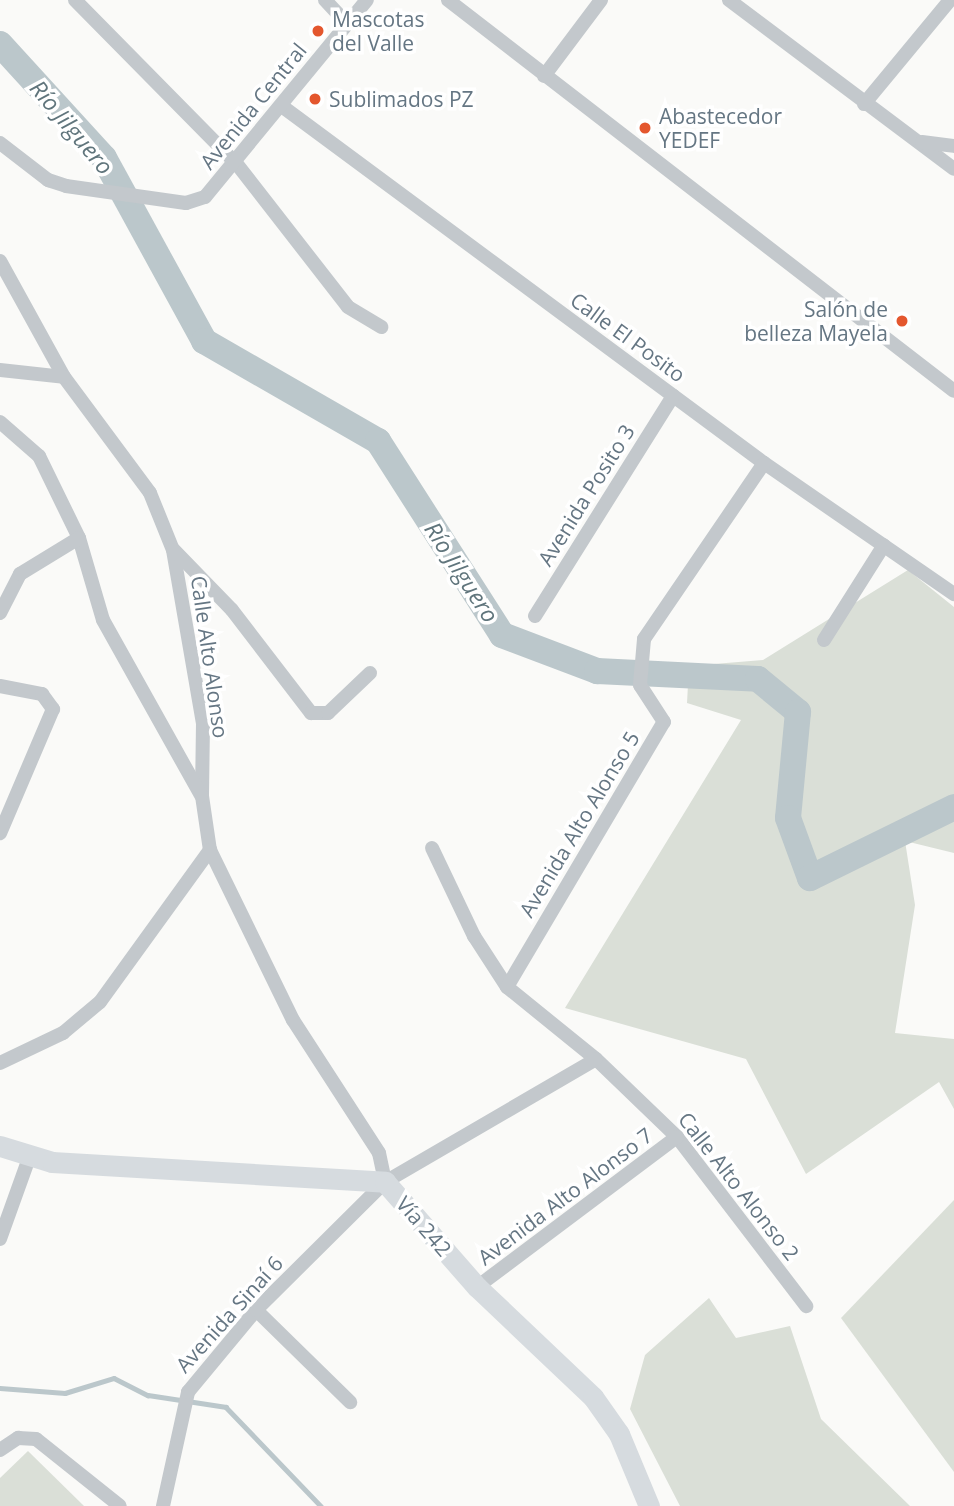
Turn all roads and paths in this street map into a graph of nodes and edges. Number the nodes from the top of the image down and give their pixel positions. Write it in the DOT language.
graph roads {
  1 [pos="75,0"];
  2 [pos="324,0"];
  3 [pos="366,0"];
  4 [pos="448,0"];
  5 [pos="601,0"];
  6 [pos="729,0"];
  7 [pos="950,0"];
  8 [pos="347,24"];
  9 [pos="544,76"];
  10 [pos="864,104"];
  11 [pos="283,107"];
  12 [pos="920,142"];
  13 [pos="0,143"];
  14 [pos="954,146"];
  15 [pos="236,163"];
  16 [pos="954,169"];
  17 [pos="0,261"];
  18 [pos="381,327"];
  19 [pos="0,369"];
  20 [pos="64,377"];
  21 [pos="954,391"];
  22 [pos="673,396"];
  23 [pos="0,422"];
  24 [pos="764,463"];
  25 [pos="79,537"];
  26 [pos="884,545"];
  27 [pos="173,550"];
  28 [pos="954,594"];
  29 [pos="0,613"];
  30 [pos="535,616"];
  31 [pos="824,640"];
  32 [pos="370,673"];
  33 [pos="0,686"];
  34 [pos="202,796"];
  35 [pos="0,833"];
  36 [pos="432,848"];
  37 [pos="210,849"];
  38 [pos="507,987"];
  39 [pos="596,1059"];
  40 [pos="0,1063"];
  41 [pos="677,1138"];
  42 [pos="0,1146"];
  43 [pos="29,1158"];
  44 [pos="385,1182"];
  45 [pos="0,1239"];
  46 [pos="477,1287"];
  47 [pos="806,1306"];
  48 [pos="256,1310"];
  49 [pos="350,1402"];
  50 [pos="0,1450"];
  51 [pos="120,1506"];
  52 [pos="163,1506"];
  53 [pos="649,1506"];
  1 -- 15 [label="street"];
  2 -- 8 [label="street"];
  3 -- 8 [label="street, Avenida Central"];
  4 -- 9 [label="street"];
  5 -- 9 [label="street"];
  6 -- 10 [label="street"];
  7 -- 10 [label="street"];
  8 -- 11 [label="street, Avenida Central"];
  9 -- 21 [label="street"];
  10 -- 12 [label="street"];
  11 -- 15 [label="street, Avenida Central"];
  11 -- 22 [label="street, Calle El Posito"];
  12 -- 14 [label="street"];
  12 -- 16 [label="street"];
  13 -- 15 [label="street, Avenida Central"];
  15 -- 18 [label="street"];
  17 -- 20 [label="street"];
  19 -- 20 [label="street"];
  20 -- 27 [label="street, Calle Alto Alonso"];
  22 -- 24 [label="street, Calle El Posito"];
  22 -- 30 [label="street, Avenida Posito 3"];
  23 -- 25 [label="street"];
  24 -- 26 [label="street, Calle El Posito"];
  24 -- 38 [label="street, Avenida Alto Alonso 5"];
  25 -- 29 [label="street"];
  25 -- 34 [label="street"];
  26 -- 28 [label="street, Calle El Posito"];
  26 -- 31 [label="street"];
  27 -- 32 [label="street"];
  27 -- 34 [label="street, Calle Alto Alonso"];
  33 -- 35 [label="street"];
  34 -- 37 [label="street, Calle Alto Alonso"];
  36 -- 38 [label="street, Calle Alto Alonso 2"];
  37 -- 40 [label="street"];
  37 -- 44 [label="street, Calle Alto Alonso"];
  38 -- 39 [label="street, Calle Alto Alonso 2"];
  39 -- 41 [label="street, Calle Alto Alonso 2"];
  39 -- 44 [label="street, Avenida Sinaí 6"];
  41 -- 46 [label="street, Avenida Alto Alonso 7"];
  41 -- 47 [label="street, Calle Alto Alonso 2"];
  42 -- 43 [label="main road, Vía 242"];
  43 -- 44 [label="main road, Vía 242"];
  43 -- 45 [label="street"];
  44 -- 46 [label="main road, Vía 242"];
  44 -- 48 [label="street, Avenida Sinaí 6"];
  46 -- 53 [label="main road, Vía 242"];
  48 -- 49 [label="street"];
  48 -- 52 [label="street, Avenida Sinaí 6"];
  50 -- 51 [label="street"];
}
